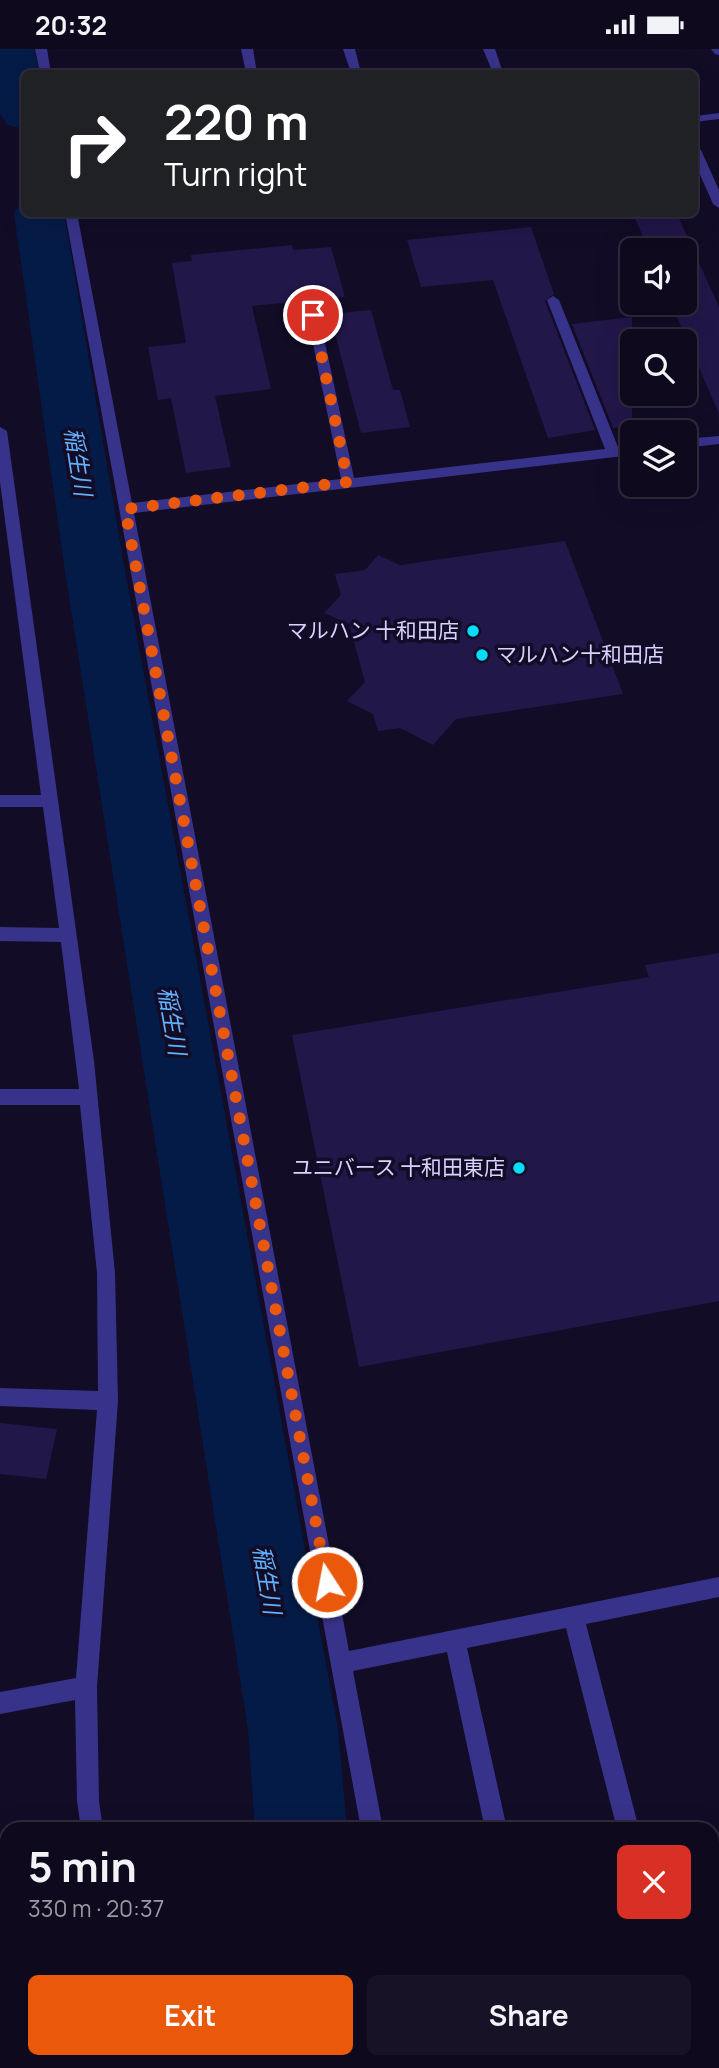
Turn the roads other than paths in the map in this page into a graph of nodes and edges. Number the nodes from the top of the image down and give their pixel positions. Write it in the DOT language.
graph roads {
  1 [pos="41,49"];
  2 [pos="247,49"];
  3 [pos="349,49"];
  4 [pos="489,49"];
  5 [pos="45,70"];
  6 [pos="251,70"];
  7 [pos="355,70"];
  8 [pos="497,70"];
  9 [pos="719,116"];
  10 [pos="698,119"];
  11 [pos="698,157"];
  12 [pos="719,204"];
  13 [pos="72,217"];
  14 [pos="553,300"];
  15 [pos="313,315"];
  16 [pos="0,431"];
  17 [pos="719,440"];
  18 [pos="697,443"];
  19 [pos="620,451"];
  20 [pos="613,452"];
  21 [pos="348,482"];
  22 [pos="125,509"];
  23 [pos="0,800"];
  24 [pos="49,801"];
  25 [pos="0,934"];
  26 [pos="68,935"];
  27 [pos="0,1097"];
  28 [pos="88,1097"];
  29 [pos="0,1397"];
  30 [pos="108,1401"];
  31 [pos="719,1587"];
  32 [pos="574,1617"];
  33 [pos="455,1640"];
  34 [pos="342,1664"];
  35 [pos="86,1687"];
  36 [pos="0,1703"];
  37 [pos="91,1822"];
  38 [pos="371,1822"];
  39 [pos="494,1822"];
  40 [pos="626,1822"];
  1 -- 5 [label="street"];
  2 -- 6 [label="street"];
  3 -- 7 [label="street"];
  4 -- 8 [label="street"];
  9 -- 10 [label="street"];
  11 -- 12 [label="street"];
  13 -- 22 [label="street"];
  14 -- 20 [label="street"];
  15 -- 21 [label="street"];
  16 -- 24 [label="street"];
  17 -- 18 [label="street"];
  19 -- 20 [label="street"];
  20 -- 21 [label="street"];
  21 -- 22 [label="street"];
  22 -- 34 [label="street"];
  23 -- 24 [label="street"];
  24 -- 26 [label="street"];
  25 -- 26 [label="street"];
  26 -- 28 [label="street"];
  27 -- 28 [label="street"];
  28 -- 30 [label="street"];
  29 -- 30 [label="street"];
  30 -- 35 [label="street"];
  31 -- 32 [label="street"];
  32 -- 33 [label="street"];
  32 -- 40 [label="street"];
  33 -- 34 [label="street"];
  33 -- 39 [label="street"];
  34 -- 38 [label="street"];
  35 -- 36 [label="street"];
  35 -- 37 [label="street"];
}
